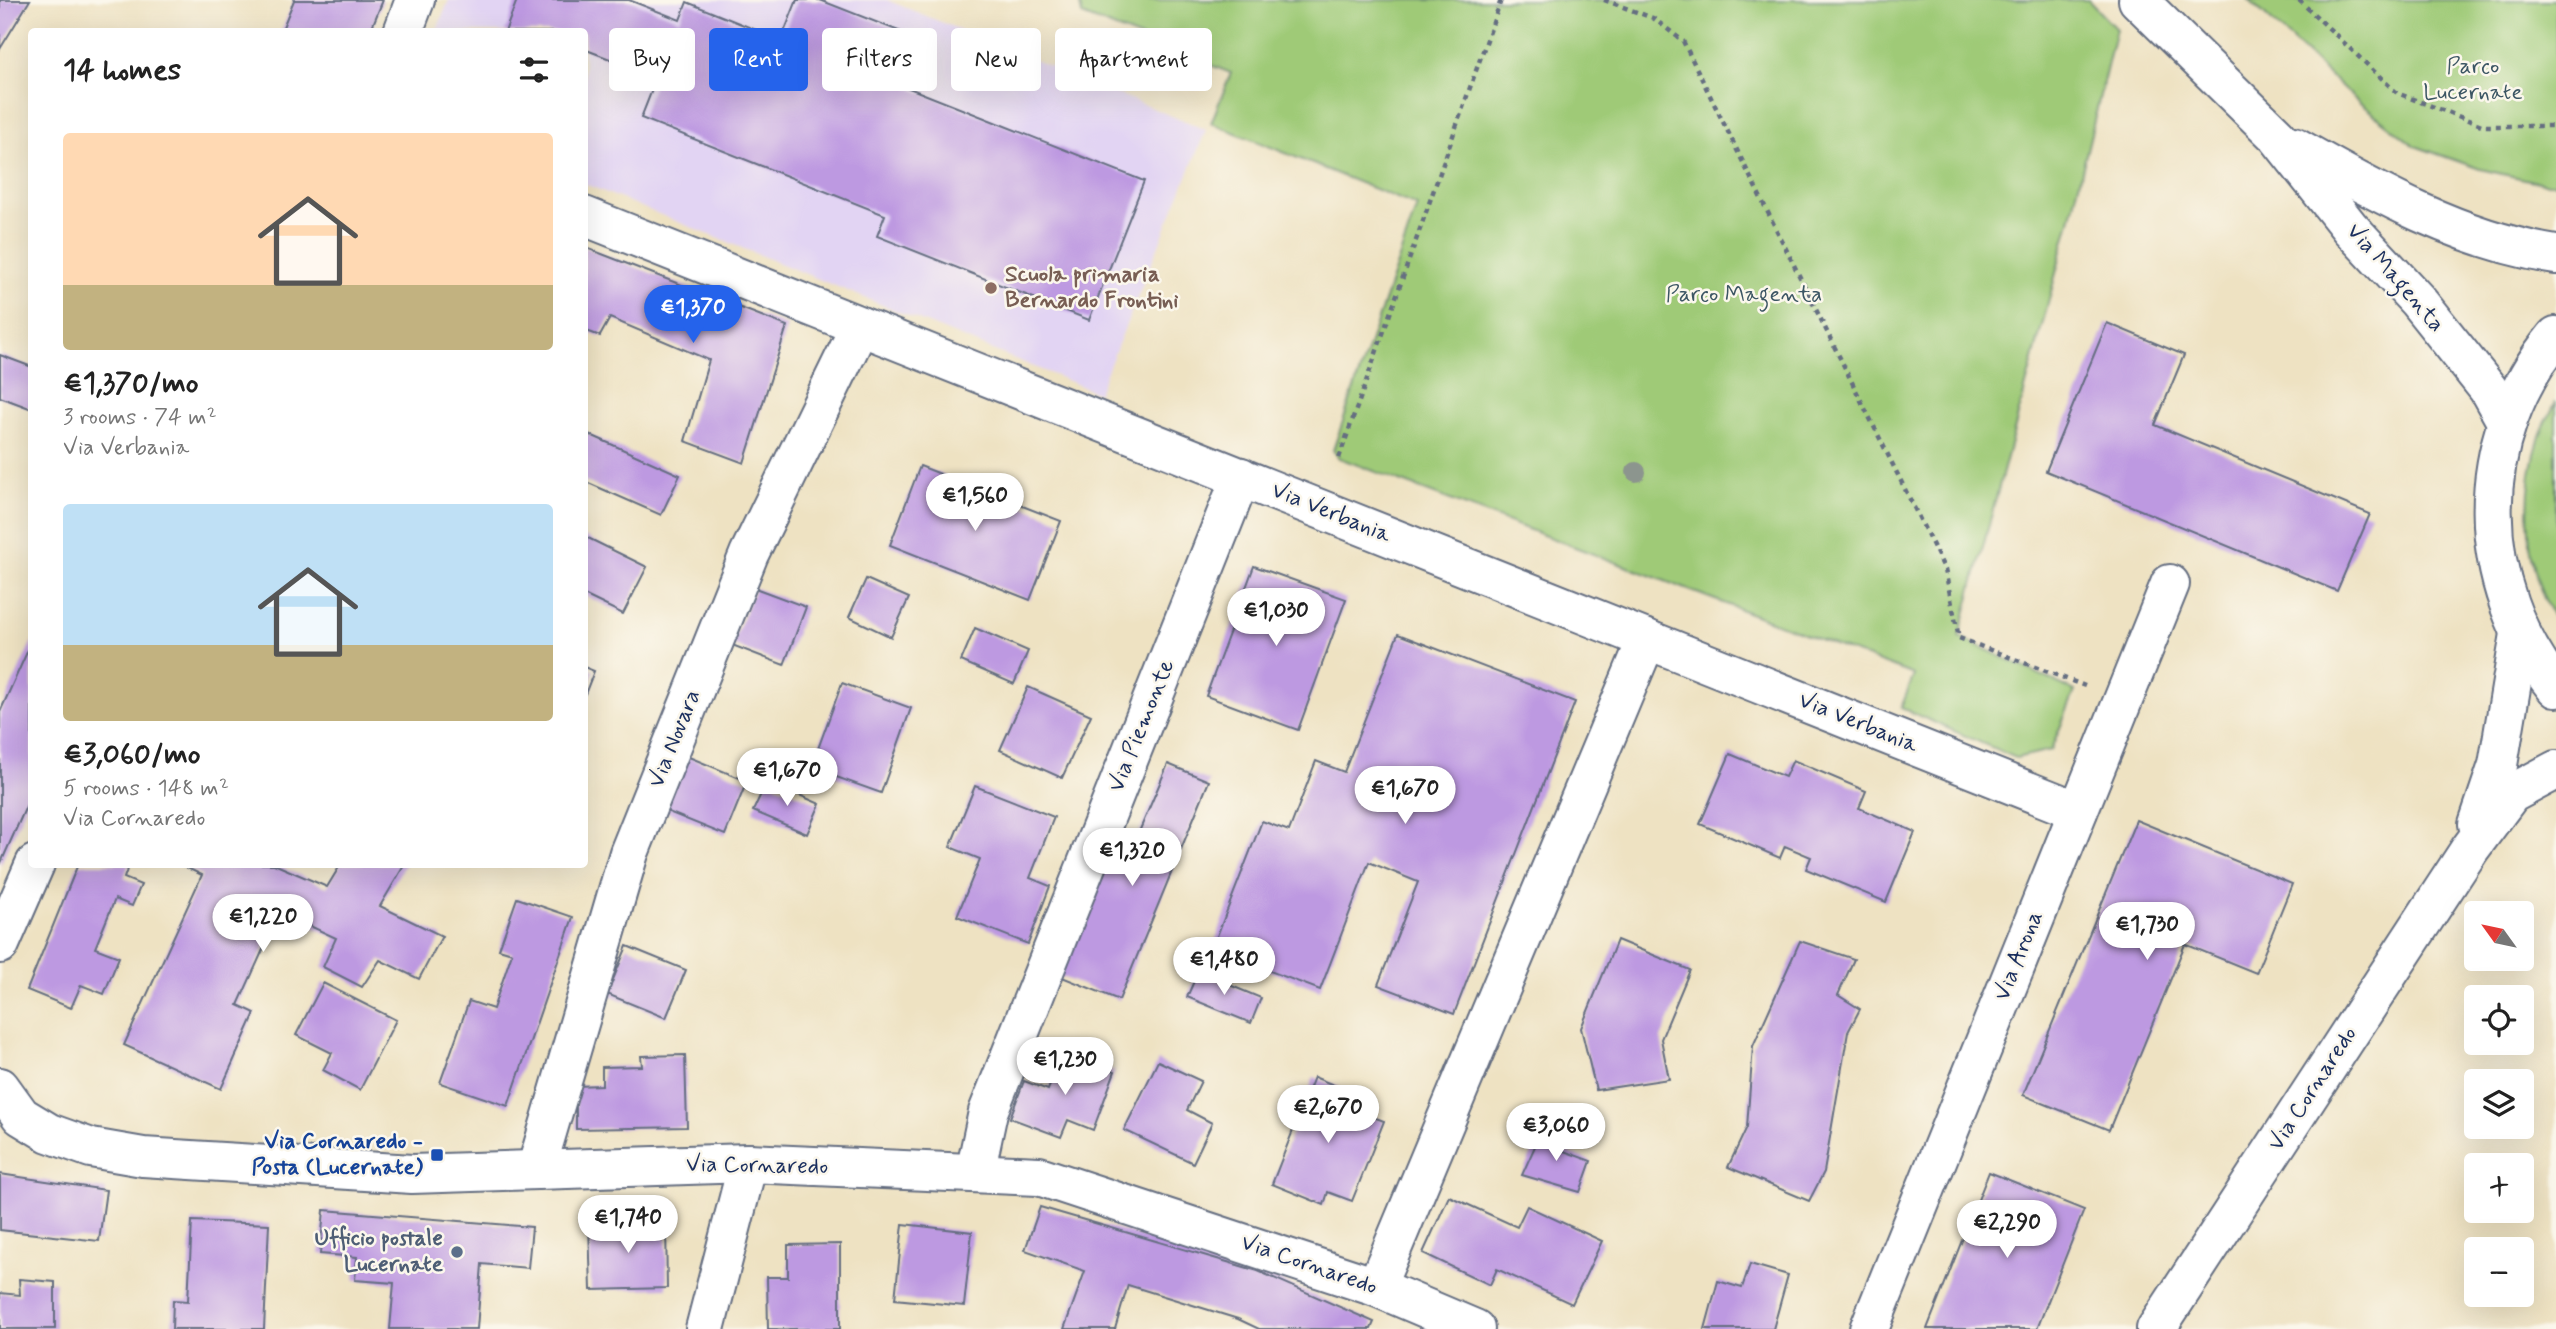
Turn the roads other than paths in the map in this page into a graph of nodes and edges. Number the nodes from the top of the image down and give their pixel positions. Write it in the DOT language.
graph roads {
  1 [pos="415,0"];
  2 [pos="2138,0"];
  3 [pos="404,28"];
  4 [pos="2277,136"];
  5 [pos="588,218"];
  6 [pos="2556,255"];
  7 [pos="860,326"];
  8 [pos="2556,336"];
  9 [pos="2507,423"];
  10 [pos="1241,477"];
  11 [pos="2170,584"];
  12 [pos="2520,634"];
  13 [pos="1647,639"];
  14 [pos="2556,688"];
  15 [pos="2556,770"];
  16 [pos="2078,811"];
  17 [pos="2470,849"];
  18 [pos="33,868"];
  19 [pos="0,944"];
  20 [pos="7,1111"];
  21 [pos="748,1163"];
  22 [pos="536,1170"];
  23 [pos="975,1173"];
  24 [pos="1376,1287"];
  25 [pos="705,1329"];
  26 [pos="1475,1329"];
  27 [pos="1869,1329"];
  28 [pos="2156,1329"];
  1 -- 3 [label="street"];
  2 -- 4 [label="street, Via Magenta"];
  4 -- 6 [label="street, Via Magenta"];
  4 -- 9 [label="street, Via Magenta"];
  5 -- 7 [label="street, Via Verbania"];
  7 -- 10 [label="street, Via Verbania"];
  7 -- 22 [label="street, Via Novara"];
  8 -- 9 [label="street"];
  9 -- 12 [label="street"];
  10 -- 13 [label="street, Via Verbania"];
  10 -- 23 [label="street, Via Piemonte"];
  11 -- 16 [label="street, Via Arona"];
  12 -- 14 [label="street"];
  12 -- 17 [label="street, Via Cornaredo"];
  13 -- 16 [label="street, Via Verbania"];
  13 -- 24 [label="street"];
  15 -- 17 [label="street, Via Cornaredo"];
  16 -- 27 [label="street, Via Arona"];
  17 -- 28 [label="street, Via Cornaredo"];
  18 -- 19 [label="street"];
  20 -- 22 [label="street, Via Cornaredo"];
  21 -- 22 [label="street, Via Cornaredo"];
  21 -- 23 [label="street, Via Cornaredo"];
  21 -- 25 [label="street"];
  23 -- 24 [label="street, Via Cornaredo"];
  24 -- 26 [label="street, Via Cornaredo"];
}
